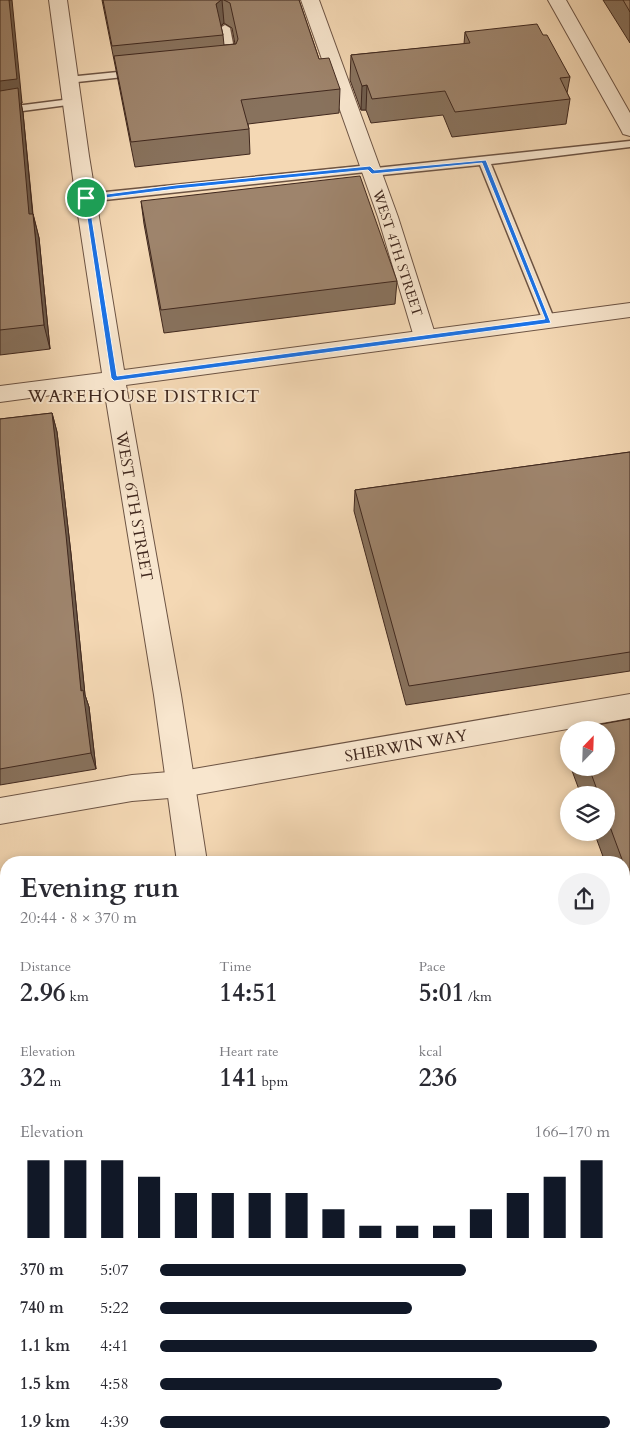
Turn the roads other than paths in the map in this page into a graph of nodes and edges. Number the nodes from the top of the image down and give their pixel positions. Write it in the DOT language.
graph roads {
  1 [pos="58,0"];
  2 [pos="310,0"];
  3 [pos="557,0"];
  4 [pos="225,28"];
  5 [pos="223,65"];
  6 [pos="153,72"];
  7 [pos="68,80"];
  8 [pos="71,102"];
  9 [pos="0,111"];
  10 [pos="630,130"];
  11 [pos="630,144"];
  12 [pos="484,161"];
  13 [pos="371,170"];
  14 [pos="86,198"];
  15 [pos="630,310"];
  16 [pos="549,321"];
  17 [pos="425,337"];
  18 [pos="114,378"];
  19 [pos="0,394"];
  20 [pos="630,706"];
  21 [pos="182,784"];
  22 [pos="0,811"];
  23 [pos="191,856"];
  1 -- 7 [label="street, WEST 6TH STREET"];
  2 -- 13 [label="street, WEST 4TH STREET"];
  3 -- 10 [label="street"];
  4 -- 5 [label="lane"];
  6 -- 7 [label="lane"];
  7 -- 8 [label="street, WEST 6TH STREET"];
  8 -- 9 [label="lane"];
  8 -- 14 [label="street, WEST 6TH STREET"];
  11 -- 12 [label="lane"];
  12 -- 13 [label="lane"];
  12 -- 16 [label="lane"];
  13 -- 14 [label="lane"];
  13 -- 17 [label="street, WEST 4TH STREET"];
  14 -- 18 [label="street, WEST 6TH STREET"];
  15 -- 16 [label="street"];
  16 -- 17 [label="street"];
  17 -- 18 [label="street"];
  18 -- 19 [label="street"];
  18 -- 21 [label="street, WEST 6TH STREET"];
  20 -- 21 [label="street, SHERWIN WAY"];
  21 -- 22 [label="street, SHERWIN WAY"];
  21 -- 23 [label="street, WEST 6TH STREET"];
}
